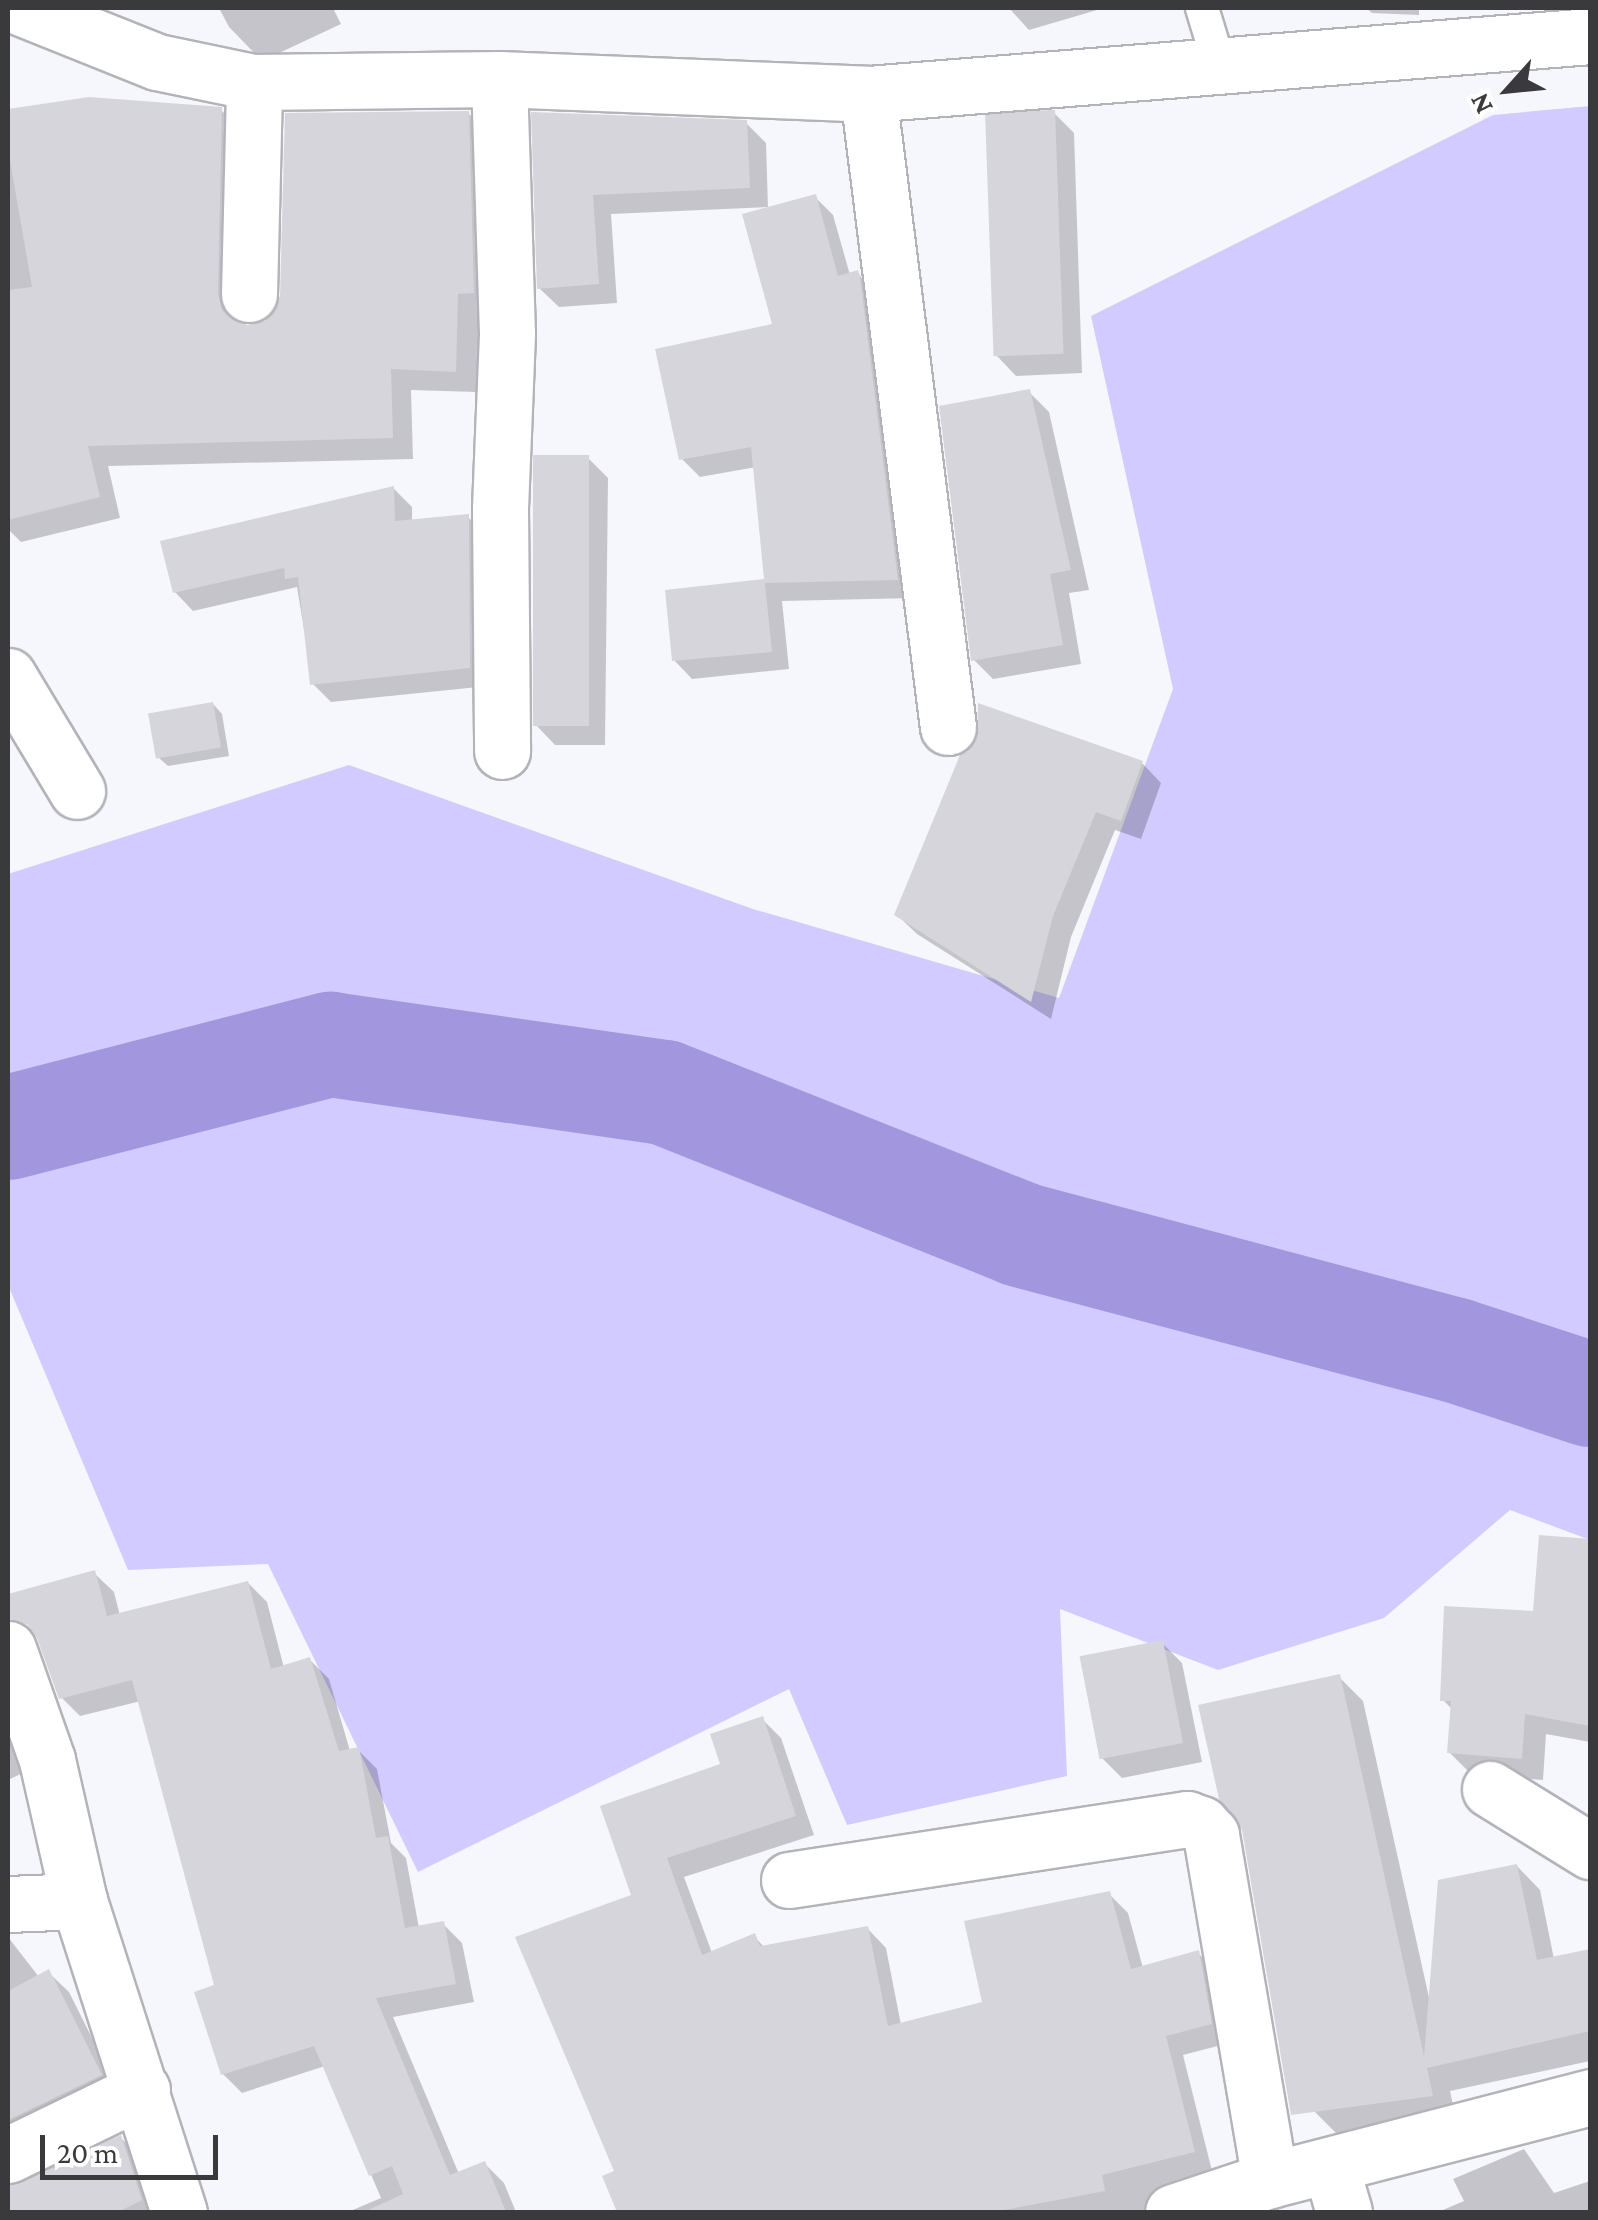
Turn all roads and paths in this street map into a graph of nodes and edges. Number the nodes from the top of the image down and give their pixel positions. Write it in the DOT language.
graph roads {
  1 [pos="22,8"];
  2 [pos="136,8"];
  3 [pos="1202,8"];
  4 [pos="1590,36"];
  5 [pos="157,62"];
  6 [pos="1220,64"];
  7 [pos="498,79"];
  8 [pos="254,82"];
  9 [pos="868,94"];
  10 [pos="249,294"];
  11 [pos="8,676"];
  12 [pos="948,727"];
  13 [pos="502,751"];
  14 [pos="77,791"];
  15 [pos="8,1649"];
  16 [pos="1490,1789"];
  17 [pos="1590,1851"];
  18 [pos="788,1880"];
  19 [pos="79,1901"];
  20 [pos="8,1904"];
  21 [pos="142,2090"];
  22 [pos="1590,2097"];
  23 [pos="8,2155"];
  24 [pos="1270,2180"];
  25 [pos="1337,2190"];
  26 [pos="179,2212"];
  27 [pos="1173,2212"];
  1 -- 5 [label="street"];
  2 -- 5 [label="street"];
  3 -- 6 [label="lane"];
  4 -- 6 [label="street"];
  5 -- 8 [label="street"];
  6 -- 9 [label="street"];
  7 -- 8 [label="street"];
  7 -- 9 [label="street"];
  7 -- 13 [label="street"];
  8 -- 10 [label="street"];
  9 -- 12 [label="street"];
  11 -- 14 [label="street"];
  15 -- 19 [label="street"];
  16 -- 17 [label="street"];
  18 -- 24 [label="street"];
  19 -- 20 [label="street"];
  19 -- 21 [label="street"];
  21 -- 23 [label="street"];
  21 -- 26 [label="street"];
  22 -- 25 [label="street"];
  24 -- 25 [label="street"];
  24 -- 27 [label="street"];
}
